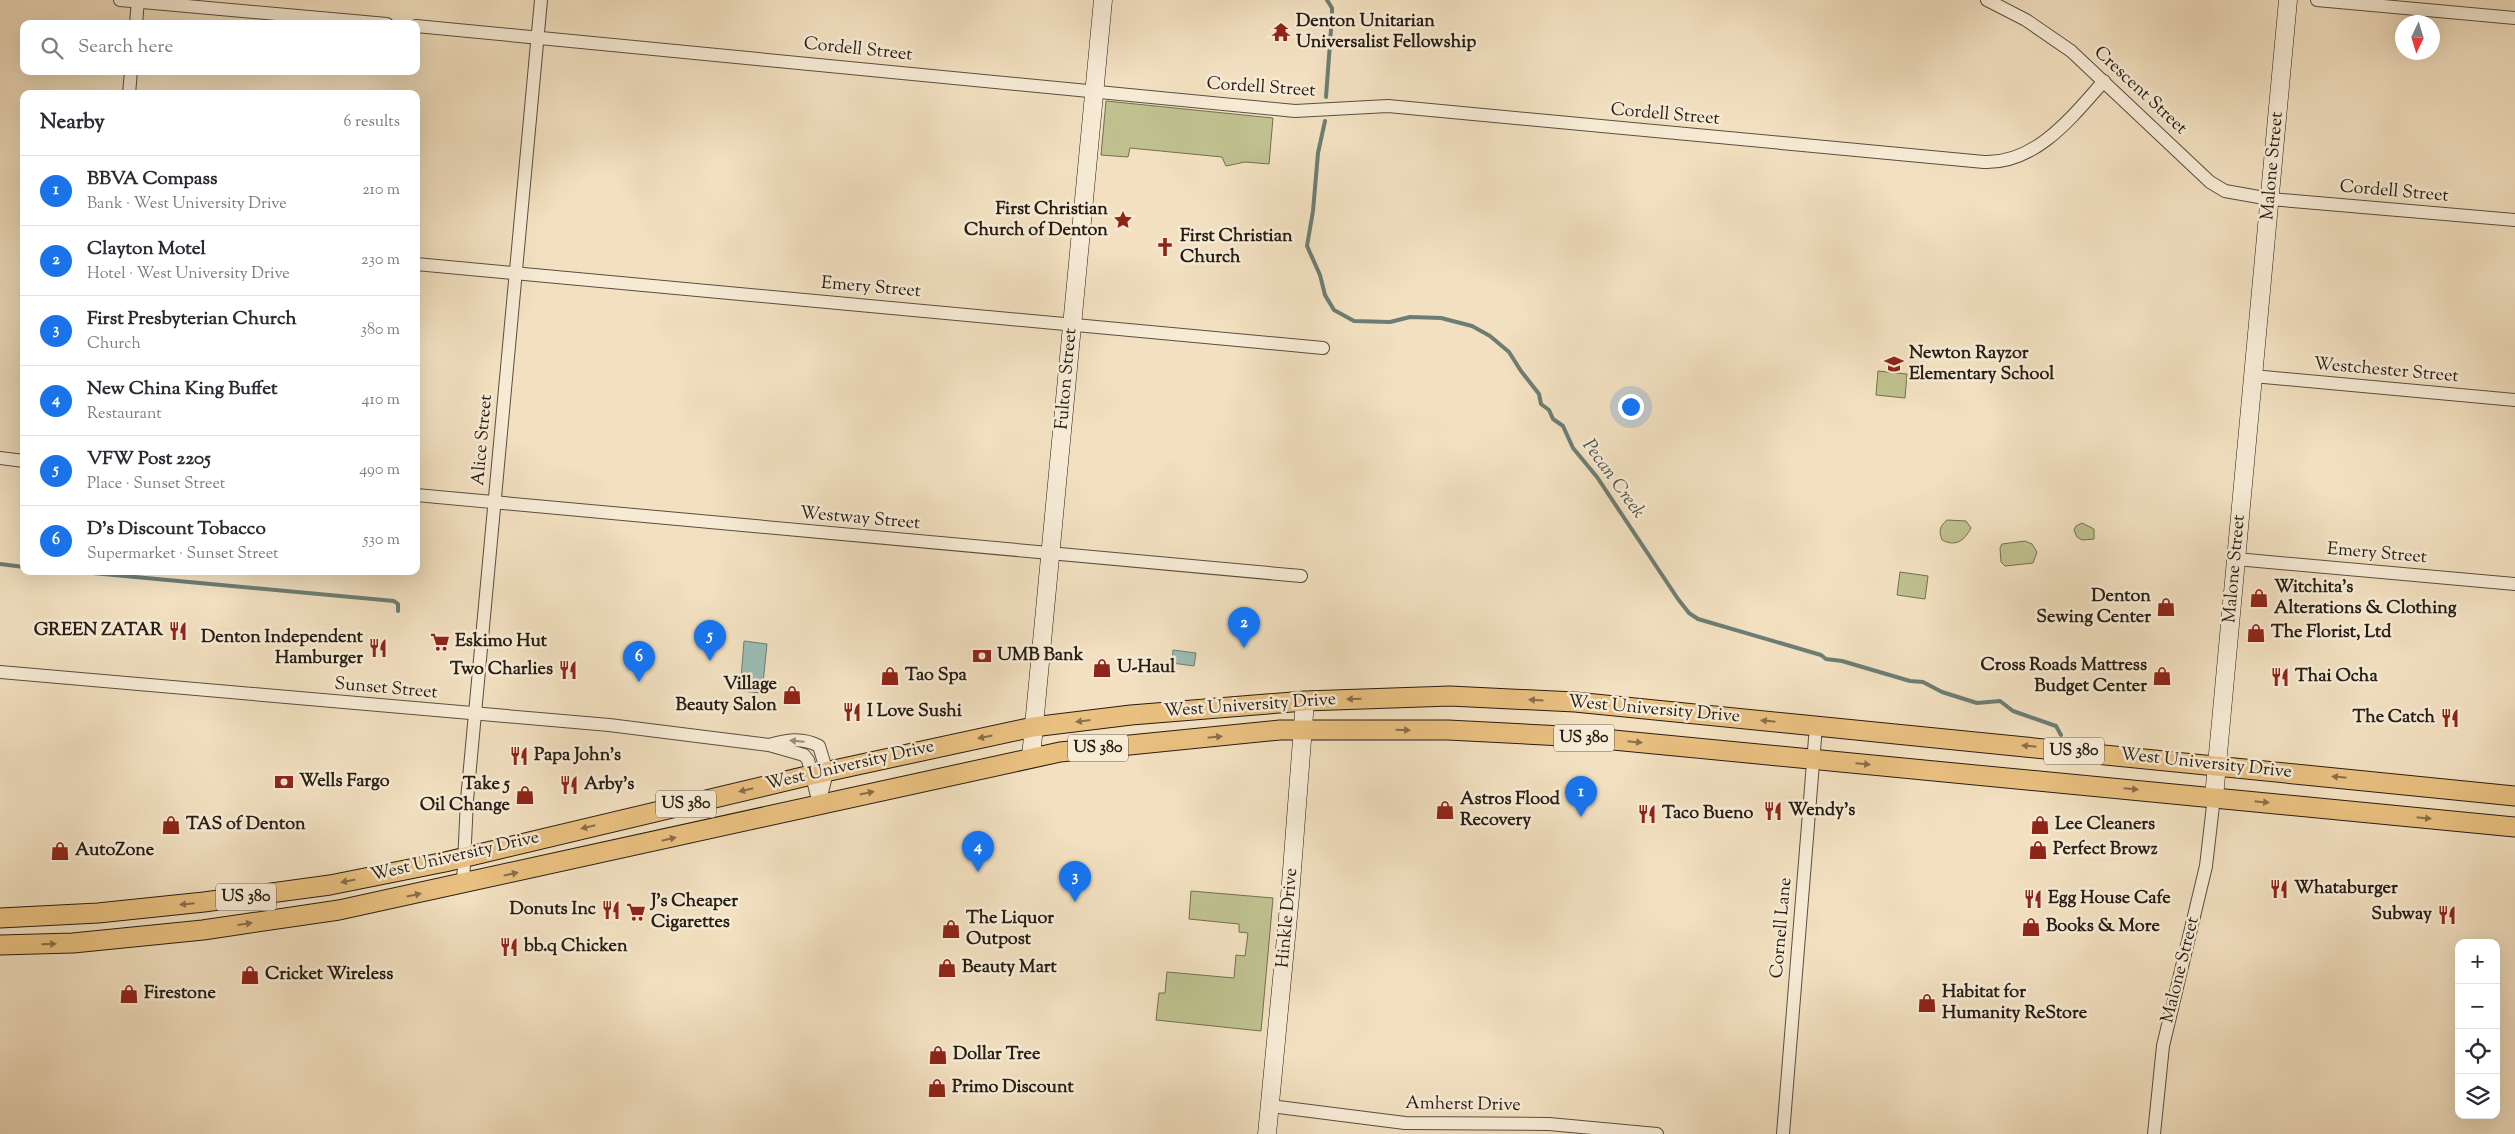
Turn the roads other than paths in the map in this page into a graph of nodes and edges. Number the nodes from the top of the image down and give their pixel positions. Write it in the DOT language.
graph roads {
  1 [pos="120,0"];
  2 [pos="541,0"];
  3 [pos="1104,0"];
  4 [pos="1987,0"];
  5 [pos="2288,0"];
  6 [pos="2317,0"];
  7 [pos="138,1"];
  8 [pos="2515,18"];
  9 [pos="136,20"];
  10 [pos="344,20"];
  11 [pos="420,26"];
  12 [pos="538,37"];
  13 [pos="131,75"];
  14 [pos="2104,82"];
  15 [pos="129,90"];
  16 [pos="1095,91"];
  17 [pos="2270,199"];
  18 [pos="2515,220"];
  19 [pos="420,264"];
  20 [pos="516,273"];
  21 [pos="1072,325"];
  22 [pos="1323,348"];
  23 [pos="2253,376"];
  24 [pos="2515,400"];
  25 [pos="0,458"];
  26 [pos="20,460"];
  27 [pos="420,495"];
  28 [pos="495,502"];
  29 [pos="1050,554"];
  30 [pos="2236,559"];
  31 [pos="1301,576"];
  32 [pos="2515,584"];
  33 [pos="0,672"];
  34 [pos="1305,701"];
  35 [pos="475,714"];
  36 [pos="1816,726"];
  37 [pos="1033,727"];
  38 [pos="1303,730"];
  39 [pos="769,745"];
  40 [pos="1031,757"];
  41 [pos="1814,760"];
  42 [pos="2217,765"];
  43 [pos="819,774"];
  44 [pos="2515,796"];
  45 [pos="2214,797"];
  46 [pos="819,804"];
  47 [pos="2515,827"];
  48 [pos="464,856"];
  49 [pos="463,884"];
  50 [pos="0,918"];
  51 [pos="0,945"];
  52 [pos="1270,1106"];
  53 [pos="1597,1131"];
  54 [pos="1267,1134"];
  55 [pos="1657,1134"];
  56 [pos="1783,1134"];
  57 [pos="2154,1134"];
  1 -- 7 [label="street"];
  2 -- 12 [label="street, Alice Street"];
  3 -- 16 [label="street, Fulton Street"];
  4 -- 14 [label="street, Crescent Street"];
  5 -- 17 [label="street, Malone Street"];
  6 -- 8 [label="street"];
  7 -- 9 [label="street"];
  7 -- 10 [label="street"];
  11 -- 12 [label="street, Cordell Street"];
  12 -- 16 [label="street, Cordell Street"];
  12 -- 20 [label="street, Alice Street"];
  13 -- 15 [label="street"];
  14 -- 16 [label="street, Cordell Street"];
  14 -- 17 [label="street, Crescent Street"];
  16 -- 21 [label="street, Fulton Street"];
  17 -- 18 [label="street, Cordell Street"];
  17 -- 23 [label="street, Malone Street"];
  19 -- 20 [label="street, Emery Street"];
  20 -- 21 [label="street, Emery Street"];
  20 -- 28 [label="street, Alice Street"];
  21 -- 22 [label="street, Emery Street"];
  21 -- 29 [label="street, Fulton Street"];
  23 -- 24 [label="street, Westchester Street"];
  23 -- 30 [label="street, Malone Street"];
  25 -- 26 [label="street"];
  27 -- 28 [label="street, Westway Street"];
  28 -- 29 [label="street, Westway Street"];
  28 -- 35 [label="street, Alice Street"];
  29 -- 31 [label="street, Westway Street"];
  29 -- 37 [label="street, Fulton Street"];
  30 -- 32 [label="street, Emery Street"];
  30 -- 42 [label="street, Malone Street"];
  33 -- 35 [label="street, Sunset Street"];
  36 -- 34 [label="main road, West University Drive / US 380, one-way"];
  34 -- 37 [label="main road, West University Drive / US 380, one-way"];
  34 -- 38 [label="street, Hinkle Drive"];
  35 -- 39 [label="street, Sunset Street"];
  35 -- 48 [label="street, Alice Street"];
  36 -- 41 [label="street, Cornell Lane"];
  42 -- 36 [label="main road, West University Drive / US 380, one-way"];
  37 -- 40 [label="street, Fulton Street"];
  37 -- 43 [label="main road, West University Drive / US 380, one-way"];
  40 -- 38 [label="main road, West University Drive / US 380, one-way"];
  38 -- 41 [label="main road, West University Drive / US 380, one-way"];
  38 -- 52 [label="street, Hinkle Drive"];
  39 -- 43 [label="street, Sunset Street"];
  43 -- 39 [label="street, Sunset Street, one-way"];
  46 -- 40 [label="main road, West University Drive / US 380, one-way"];
  41 -- 45 [label="main road, West University Drive / US 380, one-way"];
  41 -- 56 [label="street, Cornell Lane"];
  44 -- 42 [label="main road, West University Drive / US 380, one-way"];
  42 -- 45 [label="street, Malone Street"];
  43 -- 46 [label="street"];
  43 -- 48 [label="main road, West University Drive / US 380, one-way"];
  45 -- 47 [label="main road, West University Drive / US 380, one-way"];
  45 -- 57 [label="street, Malone Street"];
  49 -- 46 [label="main road, West University Drive / US 380, one-way"];
  48 -- 49 [label="street, Alice Street"];
  48 -- 50 [label="main road, West University Drive / US 380, one-way"];
  51 -- 49 [label="main road, West University Drive / US 380, one-way"];
  52 -- 53 [label="street, Amherst Drive"];
  52 -- 54 [label="street, Hinkle Drive"];
  53 -- 55 [label="street, Amherst Drive"];
}
